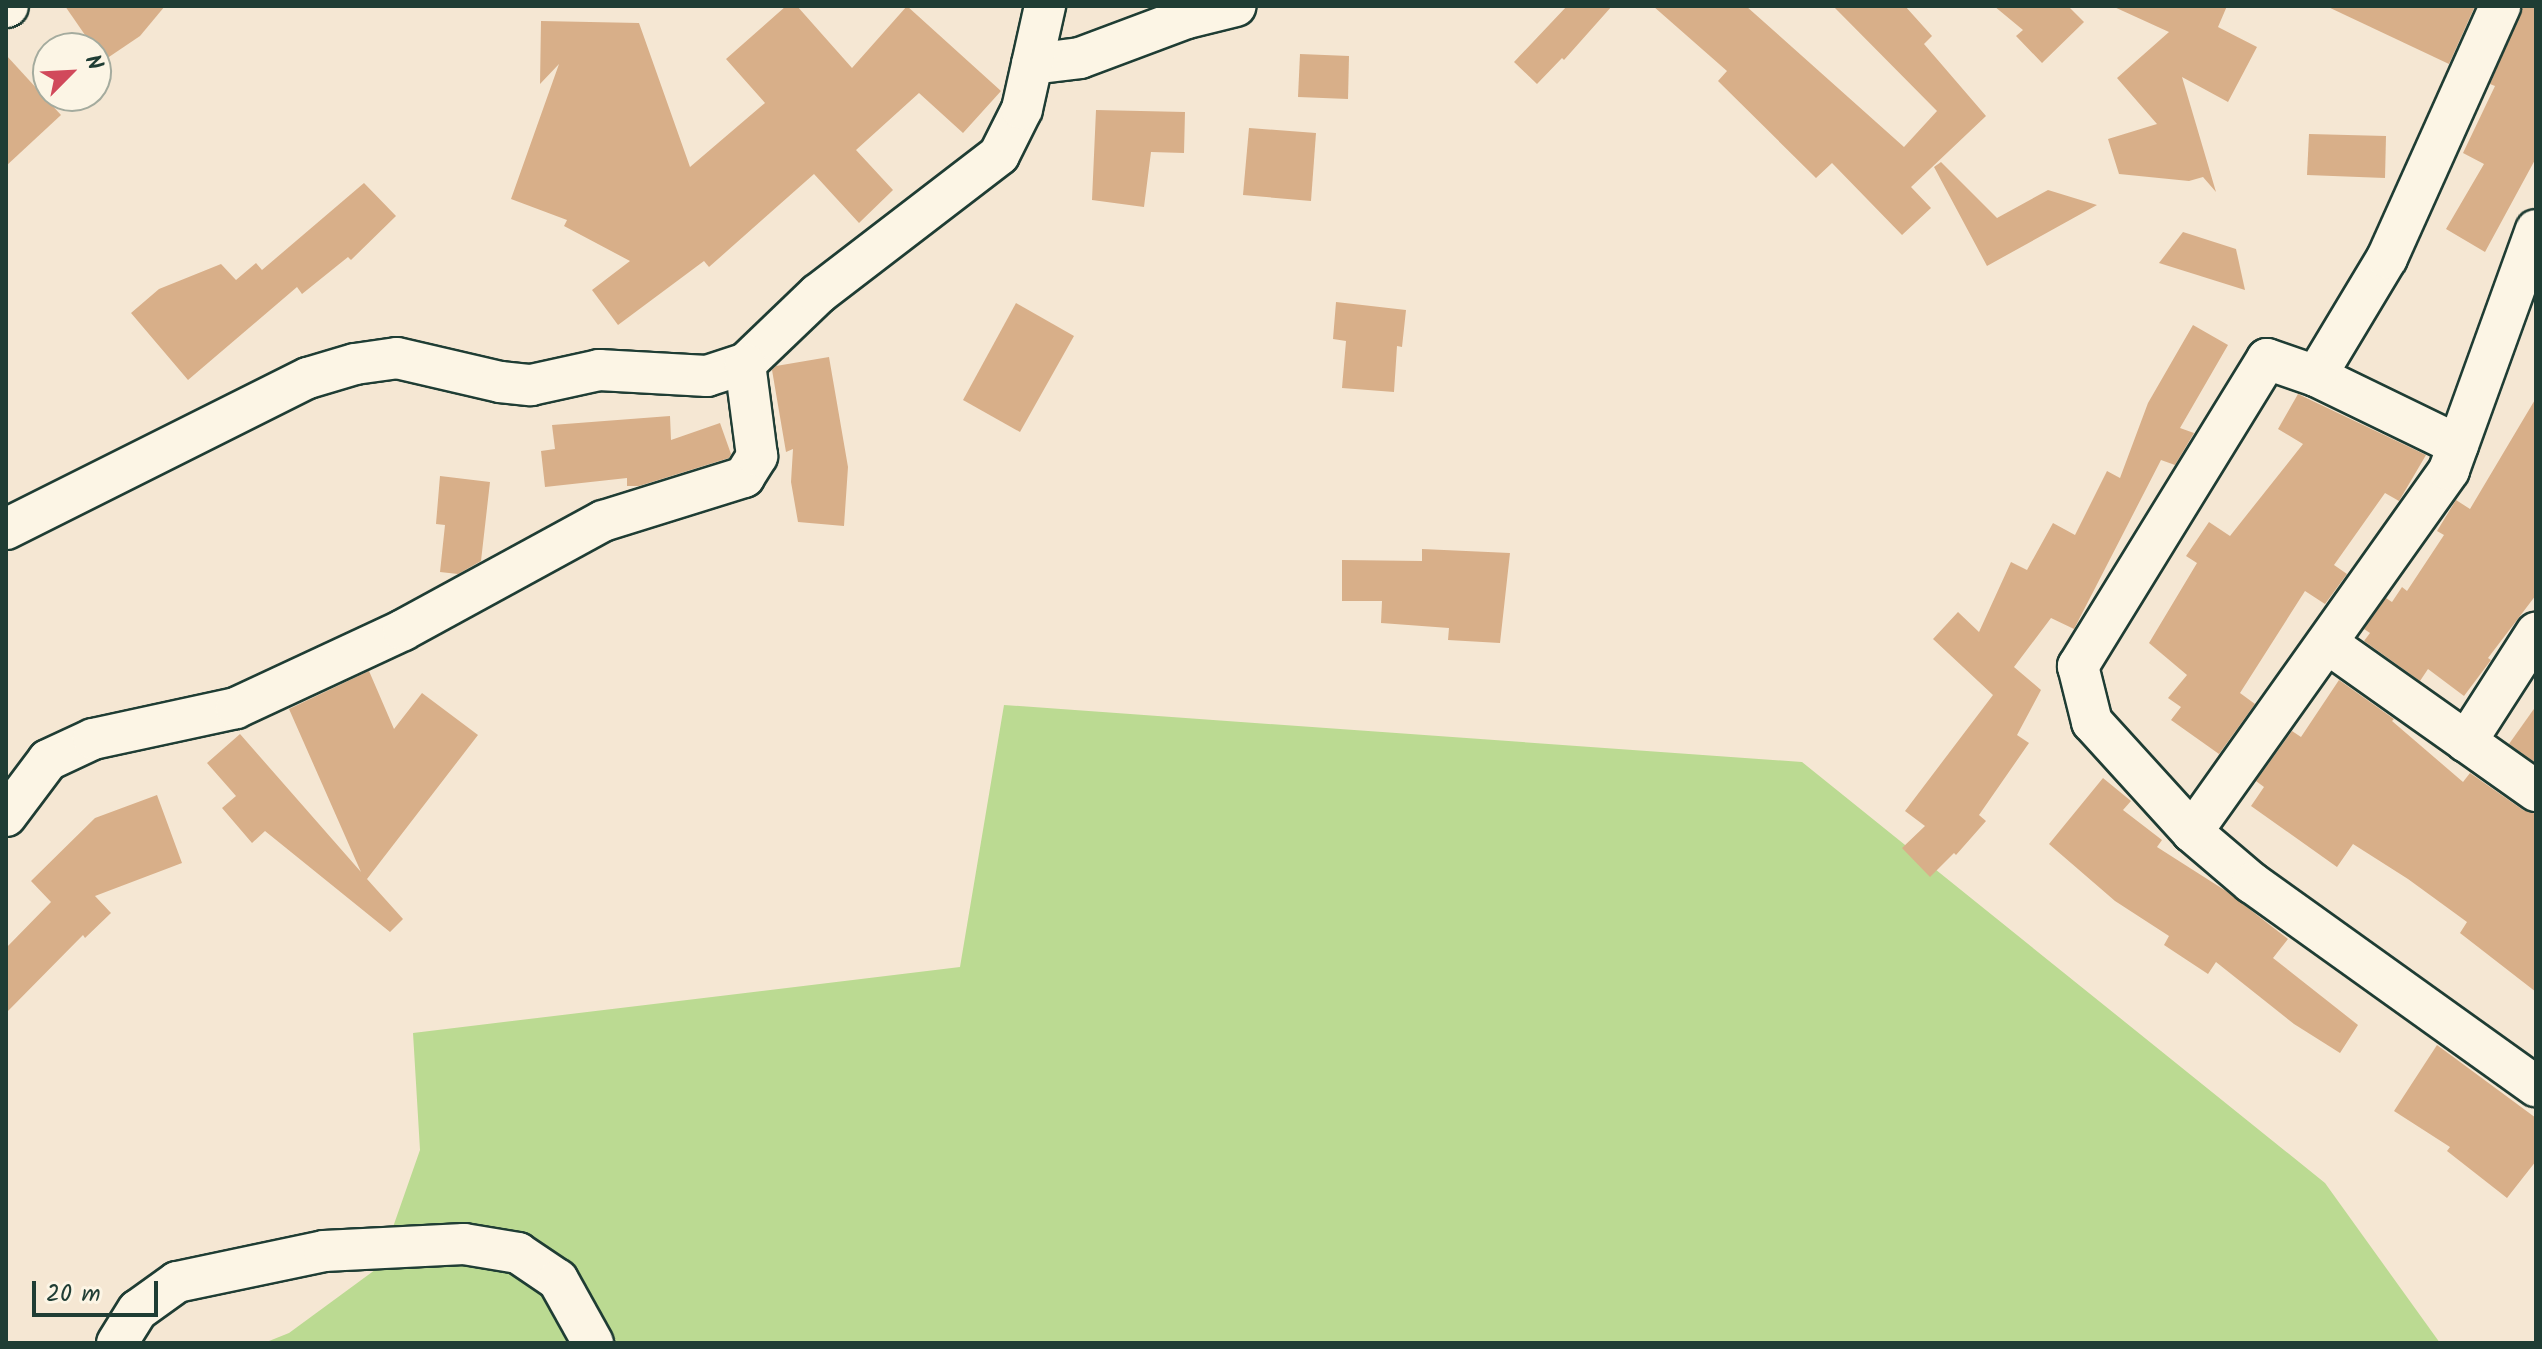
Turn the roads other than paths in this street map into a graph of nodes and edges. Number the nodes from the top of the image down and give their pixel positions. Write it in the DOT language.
graph roads {
  1 [pos="1236,6"];
  2 [pos="2500,6"];
  3 [pos="1036,11"];
  4 [pos="1032,64"];
  5 [pos="2536,230"];
  6 [pos="745,364"];
  7 [pos="2316,376"];
  8 [pos="2458,445"];
  9 [pos="6,529"];
  10 [pos="2536,633"];
  11 [pos="2327,643"];
  12 [pos="2466,742"];
  13 [pos="2536,791"];
  14 [pos="6,816"];
  15 [pos="2192,832"];
  16 [pos="2536,1086"];
  17 [pos="117,1343"];
  18 [pos="593,1343"];
  1 -- 4 [label="street"];
  2 -- 7 [label="street"];
  3 -- 4 [label="street"];
  4 -- 6 [label="street"];
  5 -- 8 [label="street"];
  6 -- 9 [label="street"];
  6 -- 14 [label="street"];
  7 -- 8 [label="street"];
  7 -- 15 [label="street"];
  8 -- 11 [label="street"];
  10 -- 12 [label="street"];
  11 -- 12 [label="street"];
  11 -- 15 [label="street"];
  12 -- 13 [label="street"];
  15 -- 16 [label="street"];
  17 -- 18 [label="street"];
}
